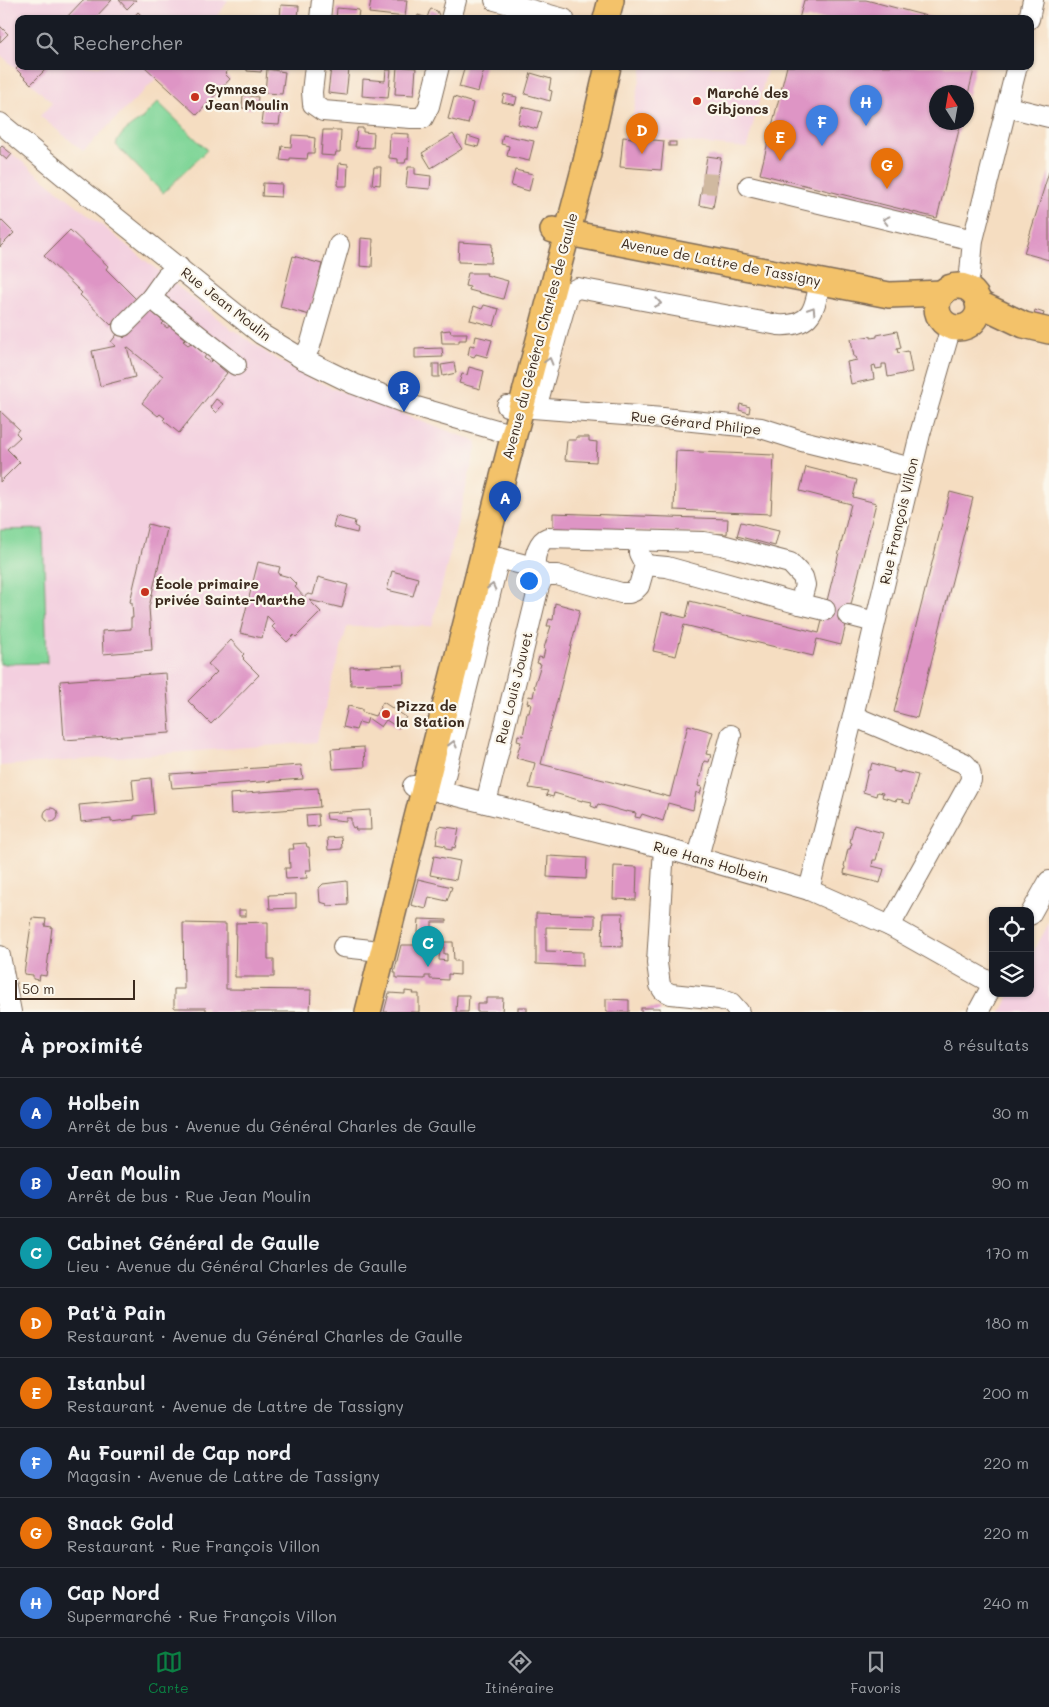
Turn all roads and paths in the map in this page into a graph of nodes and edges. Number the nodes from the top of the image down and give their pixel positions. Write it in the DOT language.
graph roads {
  1 [pos="322,0"];
  2 [pos="456,0"];
  3 [pos="495,0"];
  4 [pos="611,0"];
  5 [pos="625,0"];
  6 [pos="1033,0"];
  7 [pos="320,15"];
  8 [pos="452,15"];
  9 [pos="549,15"];
  10 [pos="607,15"];
  11 [pos="621,15"];
  12 [pos="1029,15"];
  13 [pos="315,70"];
  14 [pos="438,70"];
  15 [pos="593,70"];
  16 [pos="607,70"];
  17 [pos="1016,70"];
  18 [pos="1008,107"];
  19 [pos="1047,117"];
  20 [pos="0,123"];
  21 [pos="749,186"];
  22 [pos="560,231"];
  23 [pos="973,240"];
  24 [pos="338,245"];
  25 [pos="179,267"];
  26 [pos="820,281"];
  27 [pos="150,298"];
  28 [pos="958,308"];
  29 [pos="123,326"];
  30 [pos="1049,331"];
  31 [pos="303,359"];
  32 [pos="236,365"];
  33 [pos="521,407"];
  34 [pos="507,433"];
  35 [pos="912,468"];
  36 [pos="634,540"];
  37 [pos="645,565"];
  38 [pos="540,572"];
  39 [pos="800,604"];
  40 [pos="824,610"];
  41 [pos="848,616"];
  42 [pos="875,622"];
  43 [pos="853,716"];
  44 [pos="731,735"];
  45 [pos="427,789"];
  46 [pos="486,803"];
  47 [pos="664,848"];
  48 [pos="698,858"];
  49 [pos="1049,881"];
  50 [pos="809,890"];
  51 [pos="1034,908"];
  52 [pos="890,926"];
  53 [pos="342,947"];
  54 [pos="371,950"];
  55 [pos="0,956"];
  56 [pos="989,982"];
  57 [pos="989,991"];
  58 [pos="10,1012"];
  59 [pos="356,1012"];
  60 [pos="368,1012"];
  61 [pos="739,1012"];
  62 [pos="978,1012"];
  1 -- 7 [label="street"];
  2 -- 8 [label="street"];
  3 -- 9 [label="street"];
  4 -- 10 [label="main road"];
  5 -- 11 [label="main road"];
  6 -- 12 [label="street"];
  13 -- 14 [label="street"];
  15 -- 22 [label="main road, Avenue du Général Charles de Gaulle"];
  16 -- 22 [label="main road, Avenue du Général Charles de Gaulle"];
  17 -- 18 [label="street, Rue François Villon"];
  18 -- 19 [label="street"];
  18 -- 23 [label="street, Rue François Villon"];
  20 -- 25 [label="street, Rue Jean Moulin"];
  23 -- 21 [label="street, one-way"];
  22 -- 26 [label="main road, Avenue de Lattre de Tassigny"];
  22 -- 33 [label="main road, Avenue du Général Charles de Gaulle"];
  23 -- 28 [label="street, Rue François Villon"];
  24 -- 31 [label="street"];
  25 -- 27 [label="street"];
  25 -- 31 [label="street, Rue Jean Moulin"];
  26 -- 28 [label="main road, Avenue de Lattre de Tassigny"];
  33 -- 26 [label="street, one-way"];
  27 -- 29 [label="street"];
  27 -- 32 [label="street"];
  28 -- 30 [label="main road, Avenue de Lattre de Tassigny"];
  28 -- 35 [label="street, Rue François Villon"];
  31 -- 34 [label="street, Rue Jean Moulin"];
  33 -- 34 [label="main road, Avenue du Général Charles de Gaulle"];
  33 -- 35 [label="street, Rue Gérard Philipe"];
  34 -- 45 [label="main road, Avenue du Général Charles de Gaulle"];
  35 -- 42 [label="street, Rue François Villon"];
  36 -- 37 [label="street"];
  36 -- 38 [label="street, Rue Louis Jouvet"];
  36 -- 39 [label="street, Rue Louis Jouvet"];
  37 -- 38 [label="street"];
  37 -- 39 [label="street"];
  45 -- 38 [label="street, one-way"];
  38 -- 46 [label="street, Rue Louis Jouvet"];
  39 -- 40 [label="street"];
  41 -- 42 [label="street"];
  42 -- 43 [label="street, Rue François Villon"];
  43 -- 50 [label="street, Rue François Villon"];
  43 -- 52 [label="street"];
  44 -- 48 [label="street"];
  45 -- 46 [label="street, Rue Hans Holbein"];
  45 -- 54 [label="main road, Avenue du Général Charles de Gaulle"];
  45 -- 60 [label="main road, Avenue du Général Charles de Gaulle"];
  46 -- 47 [label="street, Rue Hans Holbein"];
  47 -- 48 [label="street, Rue Hans Holbein"];
  47 -- 61 [label="street"];
  48 -- 50 [label="street, Rue Hans Holbein"];
  49 -- 51 [label="street"];
  50 -- 52 [label="street, Rue Hans Holbein"];
  52 -- 56 [label="street, Rue Hans Holbein"];
  53 -- 54 [label="street"];
  54 -- 59 [label="main road, Avenue du Général Charles de Gaulle"];
  55 -- 58 [label="street"];
  57 -- 62 [label="street"];
}
